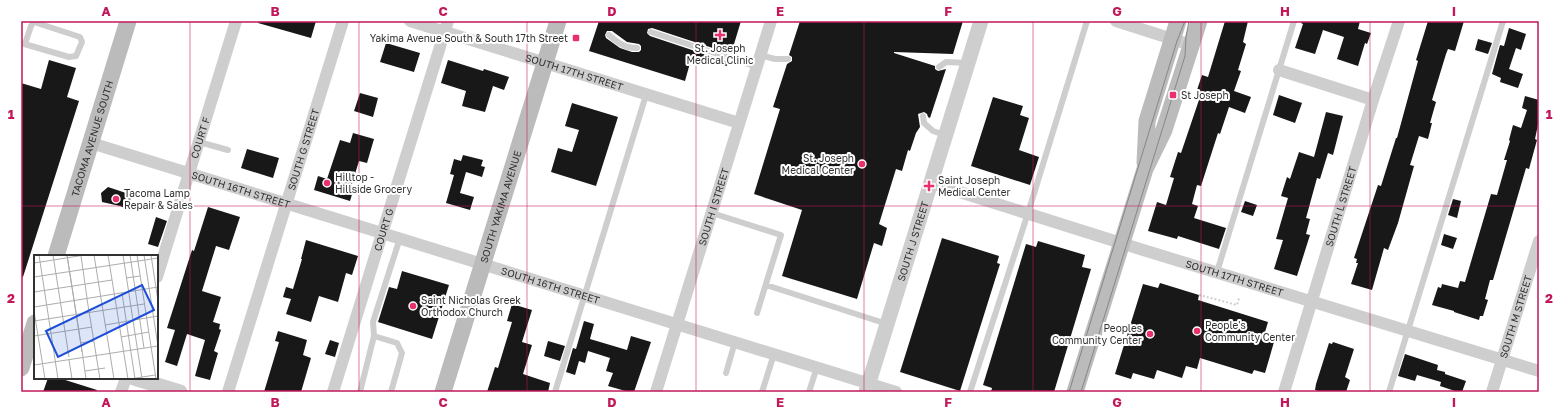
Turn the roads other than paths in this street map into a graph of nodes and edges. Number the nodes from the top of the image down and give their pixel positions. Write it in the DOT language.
graph roads {
  1 [pos="128,21"];
  2 [pos="236,21"];
  3 [pos="343,21"];
  4 [pos="410,21"];
  5 [pos="558,21"];
  6 [pos="771,21"];
  7 [pos="981,21"];
  8 [pos="1087,21"];
  9 [pos="1116,21"];
  10 [pos="1178,21"];
  11 [pos="1199,21"];
  12 [pos="1294,21"];
  13 [pos="1399,21"];
  14 [pos="1503,21"];
  15 [pos="447,26"];
  16 [pos="651,32"];
  17 [pos="609,34"];
  18 [pos="1172,39"];
  19 [pos="23,44"];
  20 [pos="1191,45"];
  21 [pos="637,48"];
  22 [pos="760,55"];
  23 [pos="788,59"];
  24 [pos="545,63"];
  25 [pos="968,63"];
  26 [pos="757,67"];
  27 [pos="939,67"];
  28 [pos="1279,70"];
  29 [pos="646,94"];
  30 [pos="1374,100"];
  31 [pos="923,116"];
  32 [pos="739,123"];
  33 [pos="946,135"];
  34 [pos="199,142"];
  35 [pos="91,143"];
  36 [pos="228,150"];
  37 [pos="1145,169"];
  38 [pos="189,173"];
  39 [pos="931,183"];
  40 [pos="286,203"];
  41 [pos="712,213"];
  42 [pos="1028,213"];
  43 [pos="383,233"];
  44 [pos="400,238"];
  45 [pos="1539,241"];
  46 [pos="1122,242"];
  47 [pos="56,255"];
  48 [pos="482,264"];
  49 [pos="1217,272"];
  50 [pos="158,274"];
  51 [pos="766,285"];
  52 [pos="584,295"];
  53 [pos="1312,301"];
  54 [pos="757,313"];
  55 [pos="677,324"];
  56 [pos="887,324"];
  57 [pos="34,326"];
  58 [pos="1408,330"];
  59 [pos="374,336"];
  60 [pos="735,342"];
  61 [pos="28,345"];
  62 [pos="774,354"];
  63 [pos="1502,360"];
  64 [pos="817,367"];
  65 [pos="21,368"];
  66 [pos="1539,371"];
  67 [pos="726,373"];
  68 [pos="126,379"];
  69 [pos="137,379"];
  70 [pos="868,388"];
  71 [pos="121,392"];
  72 [pos="180,392"];
  73 [pos="228,392"];
  74 [pos="333,392"];
  75 [pos="360,392"];
  76 [pos="391,392"];
  77 [pos="443,392"];
  78 [pos="555,392"];
  79 [pos="656,392"];
  80 [pos="762,392"];
  81 [pos="809,392"];
  82 [pos="896,392"];
  83 [pos="970,392"];
  84 [pos="1075,392"];
  85 [pos="1284,392"];
  86 [pos="1389,392"];
  87 [pos="1492,392"];
  1 -- 35 [label="main road, TACOMA AVENUE SOUTH"];
  2 -- 34 [label="street, COURT F"];
  3 -- 40 [label="street, SOUTH G STREET"];
  4 -- 15 [label="street, SOUTH 17TH STREET"];
  5 -- 24 [label="main road, SOUTH YAKIMA AVENUE"];
  6 -- 22 [label="street, SOUTH I STREET"];
  7 -- 25 [label="street, SOUTH J STREET"];
  8 -- 42 [label="lane"];
  9 -- 18 [label="street"];
  10 -- 18 [label="main road"];
  11 -- 20 [label="main road"];
  12 -- 28 [label="lane"];
  13 -- 30 [label="street, SOUTH L STREET"];
  14 -- 58 [label="lane"];
  15 -- 24 [label="street, SOUTH 17TH STREET"];
  15 -- 43 [label="street, COURT G"];
  16 -- 26 [label="lane"];
  17 -- 21 [label="lane"];
  18 -- 20 [label="street"];
  18 -- 37 [label="main road"];
  19 -- 19 [label="lane"];
  20 -- 37 [label="main road"];
  22 -- 23 [label="lane"];
  22 -- 26 [label="street, SOUTH I STREET"];
  24 -- 29 [label="street, SOUTH 17TH STREET"];
  24 -- 48 [label="main road, SOUTH YAKIMA AVENUE"];
  25 -- 27 [label="lane"];
  25 -- 33 [label="street, SOUTH J STREET"];
  26 -- 32 [label="street, SOUTH I STREET"];
  28 -- 30 [label="street"];
  28 -- 49 [label="lane"];
  29 -- 32 [label="street, SOUTH 17TH STREET"];
  29 -- 52 [label="lane"];
  30 -- 53 [label="street, SOUTH L STREET"];
  31 -- 33 [label="lane"];
  32 -- 41 [label="street, SOUTH I STREET"];
  33 -- 39 [label="street, SOUTH J STREET"];
  34 -- 36 [label="lane"];
  34 -- 38 [label="street, COURT F"];
  35 -- 38 [label="street, SOUTH 16TH STREET"];
  35 -- 47 [label="main road, TACOMA AVENUE SOUTH"];
  37 -- 46 [label="main road"];
  38 -- 40 [label="street, SOUTH 16TH STREET"];
  38 -- 50 [label="street, COURT F"];
  39 -- 42 [label="street, SOUTH 17TH STREET"];
  39 -- 56 [label="street, SOUTH J STREET"];
  40 -- 43 [label="street, SOUTH 16TH STREET"];
  40 -- 73 [label="street, SOUTH G STREET"];
  41 -- 51 [label="lane"];
  41 -- 55 [label="street, SOUTH I STREET"];
  42 -- 46 [label="street, SOUTH 17TH STREET"];
  42 -- 83 [label="lane"];
  43 -- 44 [label="street, SOUTH 16TH STREET"];
  43 -- 74 [label="street, COURT G"];
  44 -- 48 [label="street, SOUTH 16TH STREET"];
  44 -- 59 [label="lane"];
  45 -- 63 [label="street, SOUTH M STREET"];
  46 -- 49 [label="street, SOUTH 17TH STREET"];
  46 -- 84 [label="main road"];
  48 -- 52 [label="street, SOUTH 16TH STREET"];
  48 -- 77 [label="main road, SOUTH YAKIMA AVENUE"];
  49 -- 53 [label="street, SOUTH 17TH STREET"];
  51 -- 54 [label="lane"];
  51 -- 56 [label="lane"];
  52 -- 55 [label="street, SOUTH 16TH STREET"];
  52 -- 78 [label="lane"];
  53 -- 58 [label="street, SOUTH 17TH STREET"];
  53 -- 85 [label="street, SOUTH L STREET"];
  55 -- 60 [label="street, SOUTH 16TH STREET"];
  55 -- 79 [label="street, SOUTH I STREET"];
  56 -- 70 [label="street, SOUTH J STREET"];
  57 -- 61 [label="main road"];
  58 -- 63 [label="street, SOUTH 17TH STREET"];
  58 -- 86 [label="lane"];
  59 -- 75 [label="lane"];
  59 -- 76 [label="lane"];
  60 -- 62 [label="street, SOUTH 16TH STREET"];
  60 -- 67 [label="lane"];
  61 -- 65 [label="main road"];
  62 -- 64 [label="street, SOUTH 16TH STREET"];
  62 -- 80 [label="lane"];
  63 -- 66 [label="street, SOUTH 17TH STREET"];
  63 -- 87 [label="street, SOUTH M STREET"];
  64 -- 70 [label="street, SOUTH 16TH STREET"];
  64 -- 81 [label="lane"];
  68 -- 71 [label="street"];
  69 -- 72 [label="street"];
  70 -- 82 [label="street, SOUTH 16TH STREET"];
}
